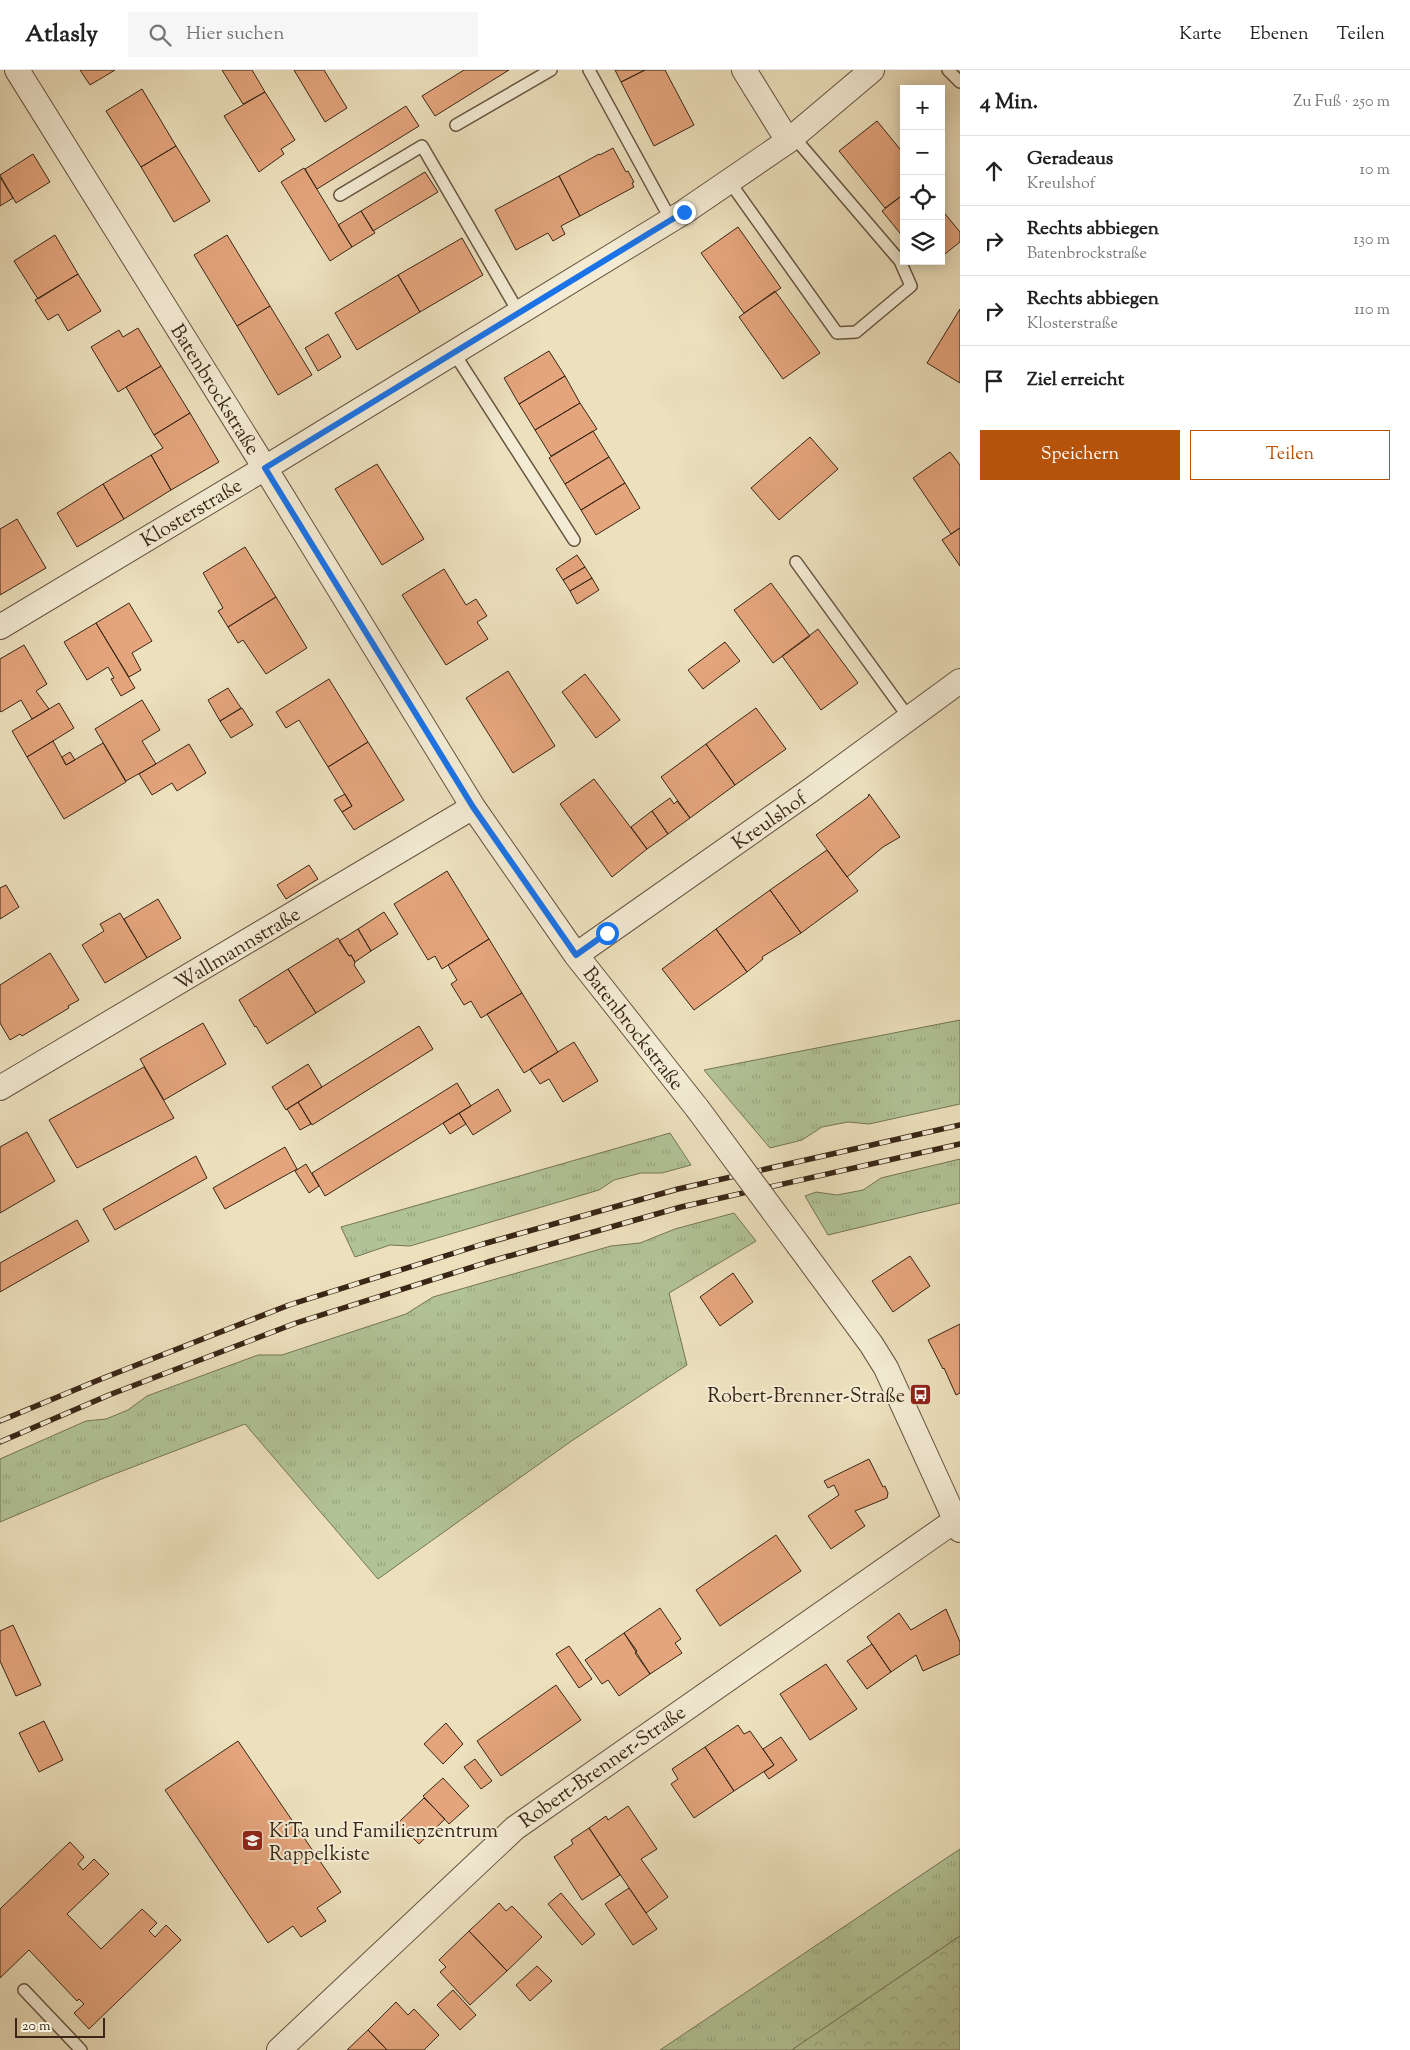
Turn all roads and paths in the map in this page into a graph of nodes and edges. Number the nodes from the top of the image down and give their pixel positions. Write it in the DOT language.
graph roads {
  1 [pos="17,70"];
  2 [pos="551,70"];
  3 [pos="589,70"];
  4 [pos="744,70"];
  5 [pos="872,70"];
  6 [pos="948,70"];
  7 [pos="960,82"];
  8 [pos="456,125"];
  9 [pos="791,138"];
  10 [pos="729,181"];
  11 [pos="340,195"];
  12 [pos="671,220"];
  13 [pos="519,313"];
  14 [pos="454,353"];
  15 [pos="265,468"];
  16 [pos="574,540"];
  17 [pos="796,562"];
  18 [pos="0,627"];
  19 [pos="960,681"];
  20 [pos="909,718"];
  21 [pos="473,807"];
  22 [pos="576,955"];
  23 [pos="0,1088"];
  24 [pos="958,1522"];
  25 [pos="24,1990"];
  26 [pos="81,2050"];
  27 [pos="279,2050"];
  1 -- 15 [label="street, Batenbrockstraße"];
  2 -- 8 [label="lane"];
  3 -- 12 [label="lane"];
  4 -- 9 [label="street"];
  5 -- 9 [label="street, Klosterstraße"];
  6 -- 7 [label="lane"];
  9 -- 10 [label="street, Klosterstraße"];
  9 -- 10 [label="lane"];
  10 -- 12 [label="street, Klosterstraße"];
  11 -- 13 [label="lane"];
  12 -- 13 [label="street, Klosterstraße"];
  13 -- 14 [label="street, Klosterstraße"];
  14 -- 15 [label="street, Klosterstraße"];
  14 -- 16 [label="lane"];
  15 -- 18 [label="street, Klosterstraße"];
  15 -- 21 [label="street, Batenbrockstraße"];
  17 -- 20 [label="lane"];
  19 -- 20 [label="street, Kreulshof"];
  20 -- 22 [label="street, Kreulshof"];
  21 -- 22 [label="street, Batenbrockstraße"];
  21 -- 23 [label="street, Wallmannstraße"];
  22 -- 24 [label="street, Batenbrockstraße, bridge"];
  24 -- 27 [label="street, Robert-Brenner-Straße"];
  25 -- 26 [label="lane"];
}
